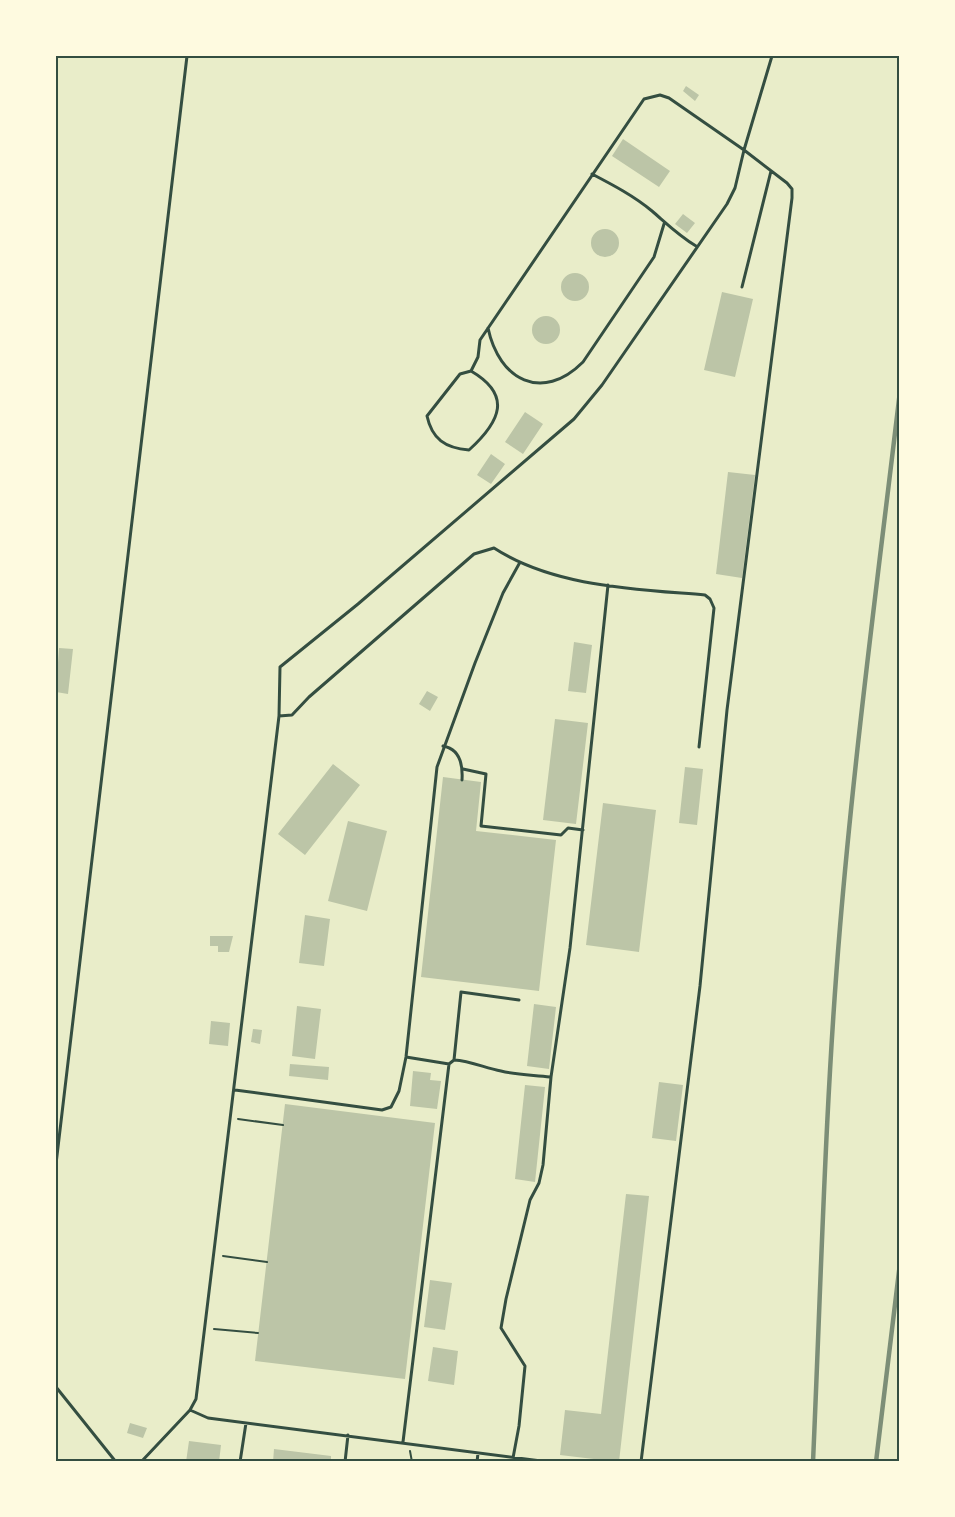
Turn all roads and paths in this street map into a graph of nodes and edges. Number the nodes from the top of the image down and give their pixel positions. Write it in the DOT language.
graph roads {
  1 [pos="187,56"];
  2 [pos="772,56"];
  3 [pos="744,150"];
  4 [pos="771,171"];
  5 [pos="592,174"];
  6 [pos="664,224"];
  7 [pos="696,246"];
  8 [pos="742,287"];
  9 [pos="488,328"];
  10 [pos="471,371"];
  11 [pos="519,564"];
  12 [pos="608,585"];
  13 [pos="279,716"];
  14 [pos="443,746"];
  15 [pos="699,747"];
  16 [pos="463,769"];
  17 [pos="462,780"];
  18 [pos="583,830"];
  19 [pos="519,1000"];
  20 [pos="406,1057"];
  21 [pos="454,1060"];
  22 [pos="448,1064"];
  23 [pos="551,1077"];
  24 [pos="235,1090"];
  25 [pos="232,1119"];
  26 [pos="283,1125"];
  27 [pos="56,1164"];
  28 [pos="214,1255"];
  29 [pos="267,1262"];
  30 [pos="205,1328"];
  31 [pos="258,1333"];
  32 [pos="56,1387"];
  33 [pos="190,1410"];
  34 [pos="246,1423"];
  35 [pos="348,1435"];
  36 [pos="404,1442"];
  37 [pos="478,1453"];
  38 [pos="513,1458"];
  39 [pos="116,1461"];
  40 [pos="141,1461"];
  41 [pos="240,1461"];
  42 [pos="345,1461"];
  43 [pos="477,1461"];
  44 [pos="549,1461"];
  45 [pos="640,1461"];
  1 -- 27 [label="lane"];
  2 -- 3 [label="lane"];
  3 -- 4 [label="lane"];
  3 -- 5 [label="lane"];
  3 -- 7 [label="lane"];
  4 -- 8 [label="lane"];
  4 -- 45 [label="lane"];
  5 -- 6 [label="lane"];
  5 -- 9 [label="lane"];
  6 -- 7 [label="lane"];
  6 -- 9 [label="lane"];
  7 -- 13 [label="lane"];
  9 -- 10 [label="lane"];
  10 -- 10 [label="lane"];
  11 -- 12 [label="lane"];
  11 -- 13 [label="lane"];
  11 -- 14 [label="lane"];
  12 -- 15 [label="lane"];
  12 -- 18 [label="lane"];
  13 -- 24 [label="lane"];
  14 -- 16 [label="lane"];
  14 -- 20 [label="lane"];
  16 -- 17 [label="lane"];
  16 -- 18 [label="lane"];
  18 -- 23 [label="lane"];
  19 -- 21 [label="lane"];
  20 -- 22 [label="lane"];
  20 -- 24 [label="lane"];
  21 -- 22 [label="lane"];
  21 -- 23 [label="lane"];
  22 -- 36 [label="lane"];
  23 -- 38 [label="lane"];
  24 -- 25 [label="lane"];
  25 -- 26 [label="path"];
  25 -- 28 [label="lane"];
  28 -- 29 [label="path"];
  28 -- 30 [label="lane"];
  30 -- 31 [label="path"];
  30 -- 33 [label="lane"];
  32 -- 39 [label="lane"];
  33 -- 34 [label="lane"];
  33 -- 40 [label="lane"];
  34 -- 35 [label="lane"];
  34 -- 41 [label="lane"];
  35 -- 36 [label="lane"];
  35 -- 42 [label="lane"];
  36 -- 37 [label="lane"];
  37 -- 38 [label="lane"];
  37 -- 43 [label="lane"];
  38 -- 44 [label="lane"];
}
